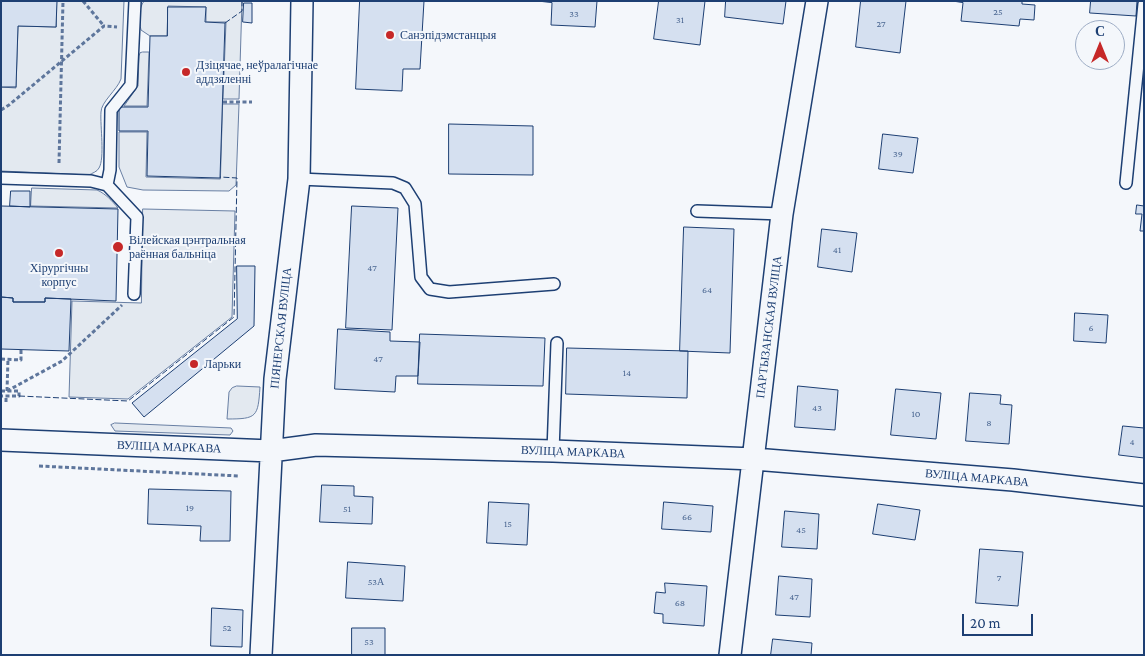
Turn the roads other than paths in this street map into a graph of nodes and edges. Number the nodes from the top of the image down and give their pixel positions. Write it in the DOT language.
graph roads {
  1 [pos="135,1"];
  2 [pos="302,1"];
  3 [pos="817,1"];
  4 [pos="1144,4"];
  5 [pos="1,178"];
  6 [pos="299,179"];
  7 [pos="1126,183"];
  8 [pos="106,185"];
  9 [pos="697,211"];
  10 [pos="782,214"];
  11 [pos="554,284"];
  12 [pos="134,294"];
  13 [pos="557,343"];
  14 [pos="1,440"];
  15 [pos="271,451"];
  16 [pos="554,451"];
  17 [pos="754,459"];
  18 [pos="1144,495"];
  19 [pos="262,655"];
  20 [pos="730,655"];
  1 -- 8 [label="lane"];
  2 -- 6 [label="street, ПІЯНЕРСКАЯ ВУЛІЦА"];
  3 -- 10 [label="street, ПАРТЫЗАНСКАЯ ВУЛІЦА"];
  4 -- 7 [label="lane"];
  5 -- 8 [label="lane"];
  6 -- 11 [label="lane"];
  6 -- 15 [label="street, ПІЯНЕРСКАЯ ВУЛІЦА"];
  8 -- 12 [label="lane"];
  9 -- 10 [label="lane"];
  10 -- 17 [label="street, ПАРТЫЗАНСКАЯ ВУЛІЦА"];
  13 -- 16 [label="lane"];
  14 -- 15 [label="street, ВУЛІЦА МАРКАВА"];
  15 -- 16 [label="street, ВУЛІЦА МАРКАВА"];
  15 -- 19 [label="street, ПІЯНЕРСКАЯ ВУЛІЦА"];
  16 -- 17 [label="street, ВУЛІЦА МАРКАВА"];
  17 -- 18 [label="street, ВУЛІЦА МАРКАВА"];
  17 -- 20 [label="street, ПАРТЫЗАНСКАЯ ВУЛІЦА"];
}
